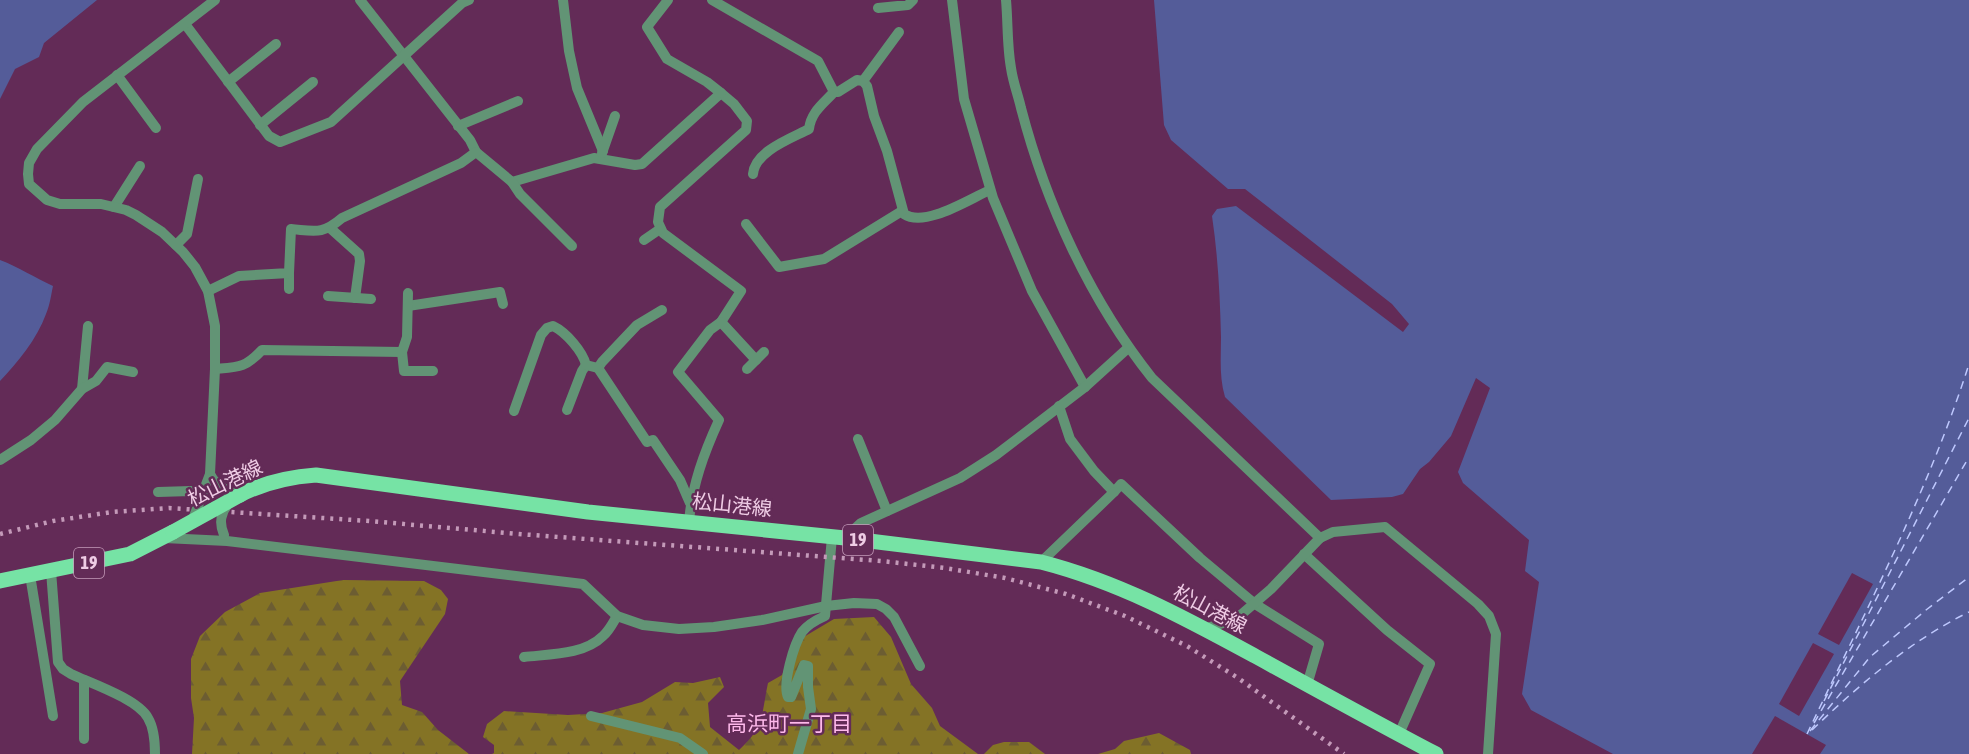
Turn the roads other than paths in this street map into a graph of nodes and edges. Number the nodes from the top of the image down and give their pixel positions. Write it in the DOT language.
graph roads {
  1 [pos="214,0"];
  2 [pos="360,0"];
  3 [pos="563,0"];
  4 [pos="668,0"];
  5 [pos="712,0"];
  6 [pos="913,0"];
  7 [pos="952,0"];
  8 [pos="1006,0"];
  9 [pos="463,1"];
  10 [pos="878,8"];
  11 [pos="185,24"];
  12 [pos="899,32"];
  13 [pos="276,44"];
  14 [pos="403,57"];
  15 [pos="117,75"];
  16 [pos="862,81"];
  17 [pos="228,82"];
  18 [pos="313,82"];
  19 [pos="834,92"];
  20 [pos="721,93"];
  21 [pos="518,101"];
  22 [pos="615,116"];
  23 [pos="260,125"];
  24 [pos="458,126"];
  25 [pos="156,128"];
  26 [pos="476,152"];
  27 [pos="602,155"];
  28 [pos="140,166"];
  29 [pos="753,174"];
  30 [pos="198,179"];
  31 [pos="512,182"];
  32 [pos="990,190"];
  33 [pos="114,207"];
  34 [pos="902,211"];
  35 [pos="746,224"];
  36 [pos="330,228"];
  37 [pos="660,229"];
  38 [pos="644,240"];
  39 [pos="176,245"];
  40 [pos="572,246"];
  41 [pos="289,273"];
  42 [pos="289,289"];
  43 [pos="208,291"];
  44 [pos="408,293"];
  45 [pos="328,296"];
  46 [pos="355,298"];
  47 [pos="371,299"];
  48 [pos="502,304"];
  49 [pos="408,306"];
  50 [pos="662,310"];
  51 [pos="721,322"];
  52 [pos="88,326"];
  53 [pos="1128,348"];
  54 [pos="402,352"];
  55 [pos="764,352"];
  56 [pos="756,360"];
  57 [pos="592,367"];
  58 [pos="215,369"];
  59 [pos="747,369"];
  60 [pos="433,371"];
  61 [pos="133,372"];
  62 [pos="1085,387"];
  63 [pos="82,389"];
  64 [pos="1059,406"];
  65 [pos="567,410"];
  66 [pos="514,411"];
  67 [pos="858,439"];
  68 [pos="0,460"];
  69 [pos="210,474"];
  70 [pos="158,492"];
  71 [pos="1114,492"];
  72 [pos="243,494"];
  73 [pos="202,495"];
  74 [pos="690,503"];
  75 [pos="887,511"];
  76 [pos="192,522"];
  77 [pos="689,522"];
  78 [pos="168,535"];
  79 [pos="226,538"];
  80 [pos="838,538"];
  81 [pos="1320,538"];
  82 [pos="1304,554"];
  83 [pos="1041,562"];
  84 [pos="51,571"];
  85 [pos="30,575"];
  86 [pos="0,581"];
  87 [pos="1255,604"];
  88 [pos="825,606"];
  89 [pos="616,616"];
  90 [pos="1204,629"];
  91 [pos="524,657"];
  92 [pos="920,666"];
  93 [pos="84,680"];
  94 [pos="1307,685"];
  95 [pos="53,716"];
  96 [pos="591,716"];
  97 [pos="1399,734"];
  98 [pos="84,739"];
  99 [pos="155,754"];
  100 [pos="704,754"];
  101 [pos="798,754"];
  102 [pos="1436,754"];
  103 [pos="1488,754"];
  1 -- 11 [label="street"];
  2 -- 14 [label="street"];
  3 -- 27 [label="street"];
  4 -- 20 [label="street"];
  5 -- 19 [label="street"];
  6 -- 10 [label="street"];
  7 -- 32 [label="street"];
  8 -- 53 [label="street"];
  9 -- 14 [label="street"];
  11 -- 15 [label="street"];
  11 -- 17 [label="street"];
  12 -- 16 [label="street"];
  13 -- 17 [label="street"];
  14 -- 23 [label="street"];
  14 -- 24 [label="street"];
  15 -- 25 [label="street"];
  15 -- 33 [label="street"];
  16 -- 19 [label="street"];
  16 -- 34 [label="street"];
  17 -- 23 [label="street"];
  18 -- 23 [label="street"];
  19 -- 29 [label="street"];
  20 -- 27 [label="street"];
  20 -- 37 [label="street"];
  21 -- 24 [label="street"];
  22 -- 27 [label="street"];
  24 -- 26 [label="street"];
  26 -- 31 [label="street"];
  26 -- 36 [label="street"];
  27 -- 31 [label="street"];
  28 -- 33 [label="street"];
  30 -- 39 [label="street"];
  31 -- 40 [label="street"];
  32 -- 34 [label="street"];
  32 -- 62 [label="street"];
  33 -- 39 [label="street"];
  34 -- 35 [label="street"];
  36 -- 41 [label="street"];
  36 -- 46 [label="street"];
  37 -- 38 [label="street"];
  37 -- 51 [label="street"];
  39 -- 43 [label="street"];
  41 -- 42 [label="street"];
  41 -- 43 [label="street"];
  43 -- 58 [label="street"];
  44 -- 49 [label="street"];
  45 -- 46 [label="street"];
  46 -- 47 [label="street"];
  48 -- 49 [label="street"];
  49 -- 54 [label="street"];
  50 -- 57 [label="street"];
  51 -- 56 [label="street"];
  51 -- 74 [label="street"];
  52 -- 63 [label="street"];
  53 -- 62 [label="street"];
  53 -- 81 [label="street"];
  54 -- 58 [label="street"];
  54 -- 60 [label="street"];
  55 -- 56 [label="street"];
  56 -- 59 [label="street"];
  57 -- 65 [label="street"];
  57 -- 66 [label="street"];
  57 -- 74 [label="street"];
  58 -- 69 [label="street"];
  61 -- 63 [label="street"];
  62 -- 64 [label="street"];
  63 -- 68 [label="street"];
  64 -- 71 [label="street"];
  64 -- 75 [label="street"];
  67 -- 75 [label="street"];
  69 -- 72 [label="street"];
  69 -- 73 [label="street"];
  70 -- 73 [label="street"];
  71 -- 83 [label="street"];
  71 -- 87 [label="street"];
  72 -- 76 [label="main road, 松山港線 / 19, bridge"];
  72 -- 77 [label="main road, 松山港線 / 19"];
  72 -- 79 [label="street, bridge"];
  73 -- 76 [label="street, bridge"];
  74 -- 77 [label="street"];
  75 -- 80 [label="street"];
  76 -- 78 [label="main road, 松山港線 / 19, bridge"];
  77 -- 80 [label="main road, 松山港線 / 19"];
  78 -- 79 [label="street"];
  78 -- 84 [label="main road, 松山港線 / 19"];
  79 -- 89 [label="street"];
  80 -- 83 [label="main road, 松山港線 / 19"];
  80 -- 88 [label="street"];
  81 -- 82 [label="street"];
  81 -- 103 [label="street"];
  82 -- 87 [label="street"];
  82 -- 97 [label="street"];
  83 -- 90 [label="main road, 松山港線 / 19"];
  84 -- 85 [label="main road, 松山港線 / 19"];
  84 -- 93 [label="street"];
  85 -- 86 [label="main road, 松山港線 / 19"];
  85 -- 95 [label="street"];
  87 -- 90 [label="street"];
  87 -- 94 [label="street"];
  88 -- 89 [label="street"];
  88 -- 92 [label="street"];
  88 -- 101 [label="street"];
  89 -- 91 [label="street"];
  90 -- 94 [label="main road, 松山港線 / 19"];
  93 -- 98 [label="street"];
  93 -- 99 [label="street"];
  94 -- 97 [label="main road, 松山港線 / 19"];
  96 -- 100 [label="street"];
  97 -- 102 [label="main road, 松山港線 / 19"];
}
